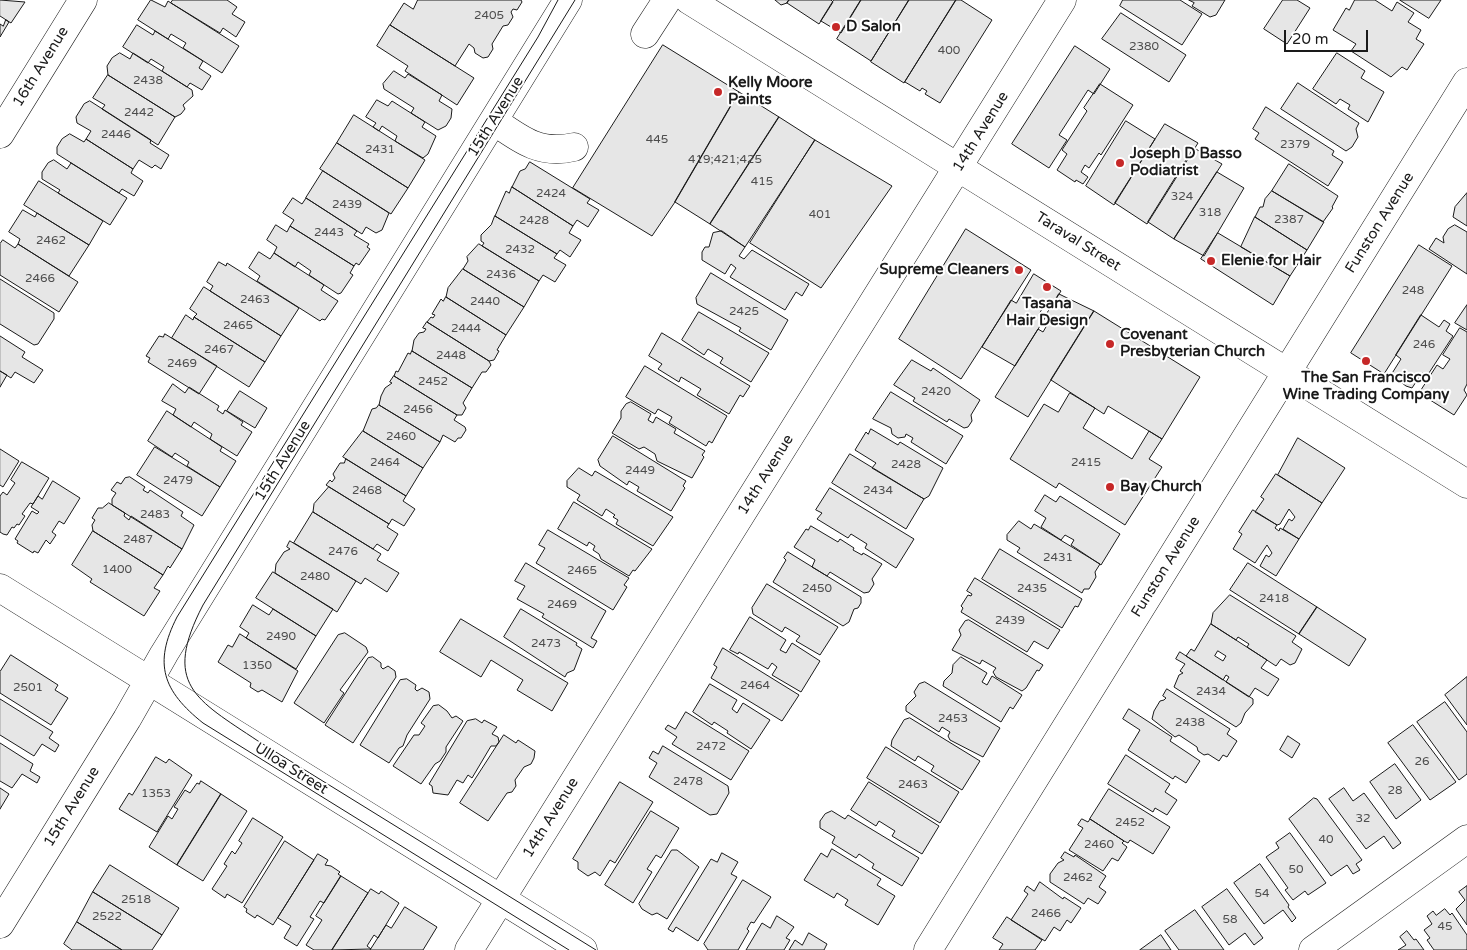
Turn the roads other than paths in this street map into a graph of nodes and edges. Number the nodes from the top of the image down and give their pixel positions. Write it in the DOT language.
graph roads {
  1 [pos="83,0"];
  2 [pos="568,0"];
  3 [pos="667,0"];
  4 [pos="689,0"];
  5 [pos="1062,0"];
  6 [pos="645,34"];
  7 [pos="1467,82"];
  8 [pos="494,121"];
  9 [pos="0,134"];
  10 [pos="574,147"];
  11 [pos="959,168"];
  12 [pos="1287,372"];
  13 [pos="1467,484"];
  14 [pos="0,588"];
  15 [pos="149,681"];
  16 [pos="1467,839"];
  17 [pos="500,899"];
  18 [pos="0,924"];
  19 [pos="469,950"];
  20 [pos="583,950"];
  21 [pos="928,950"];
  22 [pos="1313,950"];
  1 -- 9 [label="street, 16th Avenue"];
  2 -- 8 [label="street, 15th Avenue"];
  3 -- 6 [label="street"];
  4 -- 11 [label="street, Taraval Street"];
  5 -- 11 [label="street, 14th Avenue"];
  7 -- 12 [label="street, Funston Avenue"];
  8 -- 10 [label="street"];
  8 -- 15 [label="street, 15th Avenue"];
  11 -- 12 [label="street, Taraval Street"];
  11 -- 17 [label="street, 14th Avenue"];
  12 -- 13 [label="street, Taraval Street"];
  12 -- 21 [label="street, Funston Avenue"];
  14 -- 15 [label="street, Ulloa Street"];
  15 -- 17 [label="street, Ulloa Street"];
  15 -- 18 [label="street, 15th Avenue"];
  16 -- 22 [label="street"];
  17 -- 19 [label="street, 14th Avenue"];
  17 -- 20 [label="street, Ulloa Street"];
}
